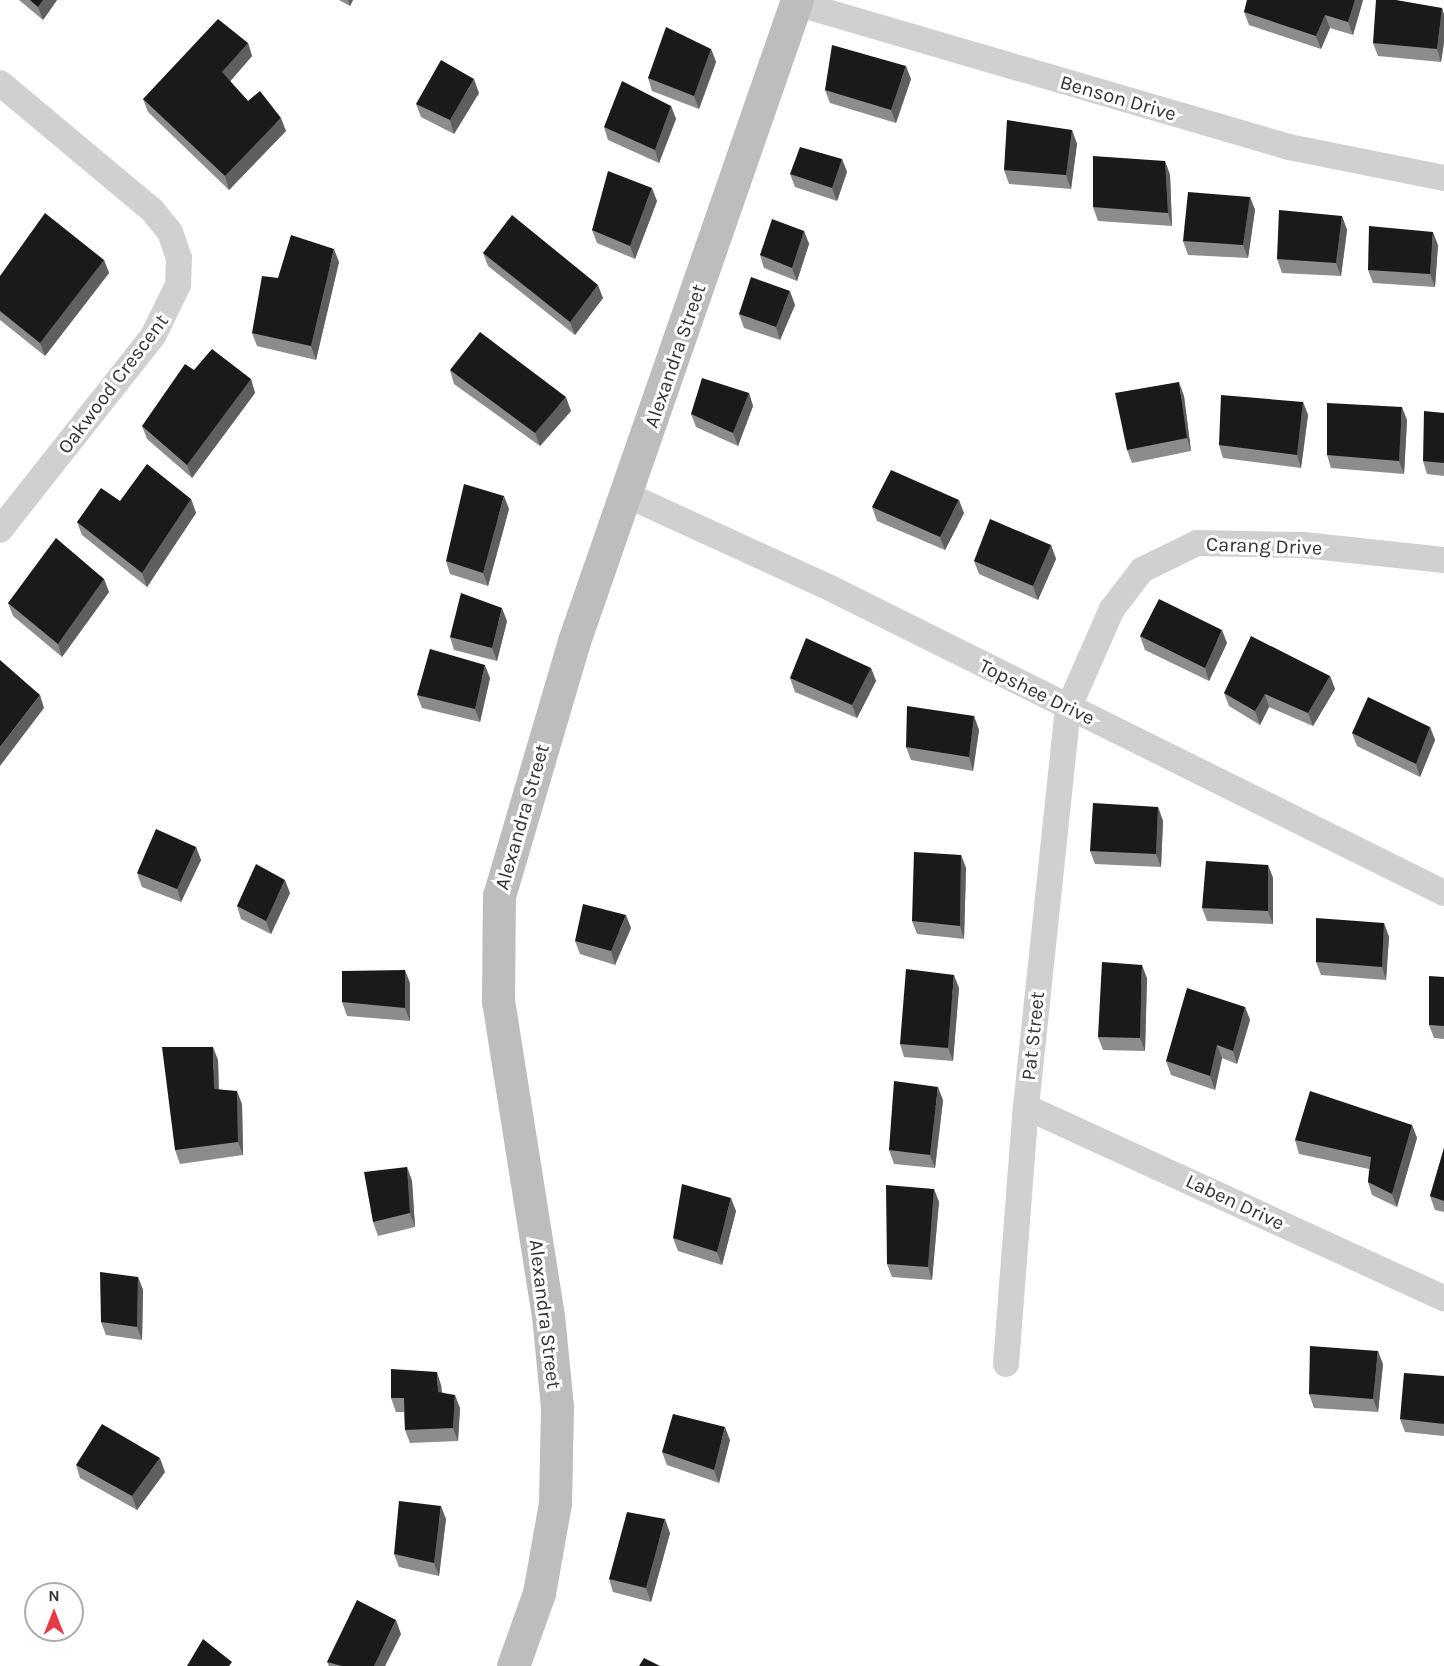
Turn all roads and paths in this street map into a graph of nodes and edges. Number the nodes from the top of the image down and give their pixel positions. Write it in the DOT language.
graph roads {
  1 [pos="797,2"];
  2 [pos="0,83"];
  3 [pos="1444,178"];
  4 [pos="627,495"];
  5 [pos="0,530"];
  6 [pos="1444,560"];
  7 [pos="1068,709"];
  8 [pos="1444,893"];
  9 [pos="1026,1107"];
  10 [pos="1444,1298"];
  11 [pos="1006,1364"];
  12 [pos="513,1666"];
  1 -- 3 [label="street, Benson Drive"];
  1 -- 4 [label="main road, Alexandra Street"];
  2 -- 5 [label="street, Oakwood Crescent"];
  4 -- 7 [label="street, Topshee Drive"];
  4 -- 12 [label="main road, Alexandra Street"];
  6 -- 7 [label="street, Carang Drive"];
  7 -- 8 [label="street, Topshee Drive"];
  7 -- 9 [label="street, Pat Street"];
  9 -- 10 [label="street, Laben Drive"];
  9 -- 11 [label="street, Pat Street"];
}
